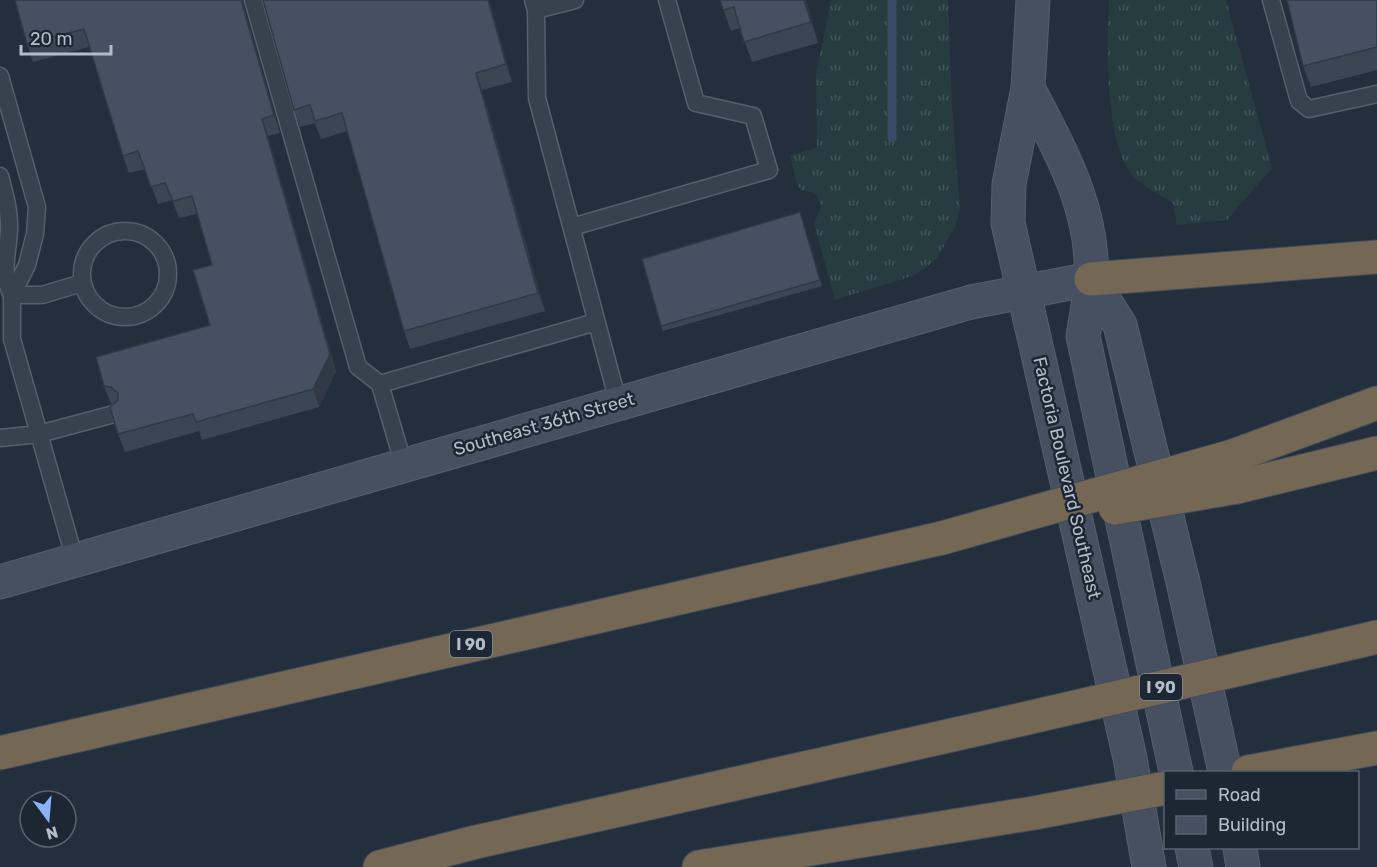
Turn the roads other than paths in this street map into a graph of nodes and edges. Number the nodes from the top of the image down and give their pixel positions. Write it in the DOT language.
graph roads {
  1 [pos="253,0"];
  2 [pos="575,0"];
  3 [pos="667,0"];
  4 [pos="1033,0"];
  5 [pos="1271,0"];
  6 [pos="535,5"];
  7 [pos="0,76"];
  8 [pos="1028,88"];
  9 [pos="1377,94"];
  10 [pos="0,176"];
  11 [pos="572,227"];
  12 [pos="1377,257"];
  13 [pos="1091,279"];
  14 [pos="82,283"];
  15 [pos="1024,291"];
  16 [pos="12,295"];
  17 [pos="596,322"];
  18 [pos="380,384"];
  19 [pos="618,402"];
  20 [pos="1377,404"];
  21 [pos="114,414"];
  22 [pos="39,434"];
  23 [pos="0,438"];
  24 [pos="1377,453"];
  25 [pos="404,466"];
  26 [pos="1235,472"];
  27 [pos="75,560"];
  28 [pos="0,582"];
  29 [pos="1377,637"];
  30 [pos="1377,748"];
  31 [pos="0,753"];
  32 [pos="1176,771"];
  33 [pos="1224,771"];
  34 [pos="1254,771"];
  35 [pos="1164,788"];
  36 [pos="1192,849"];
  37 [pos="1240,849"];
  38 [pos="380,867"];
  39 [pos="699,867"];
  40 [pos="1149,867"];
  41 [pos="1196,867"];
  42 [pos="1243,867"];
  1 -- 18 [label="lane"];
  2 -- 6 [label="lane"];
  3 -- 11 [label="lane"];
  4 -- 8 [label="main road, Factoria Boulevard Southeast"];
  5 -- 9 [label="lane"];
  6 -- 11 [label="lane"];
  7 -- 16 [label="lane"];
  8 -- 13 [label="main road"];
  8 -- 15 [label="main road, Factoria Boulevard Southeast"];
  10 -- 16 [label="lane"];
  11 -- 17 [label="lane"];
  12 -- 13 [label="highway"];
  13 -- 15 [label="main road, Southeast 36th Street"];
  13 -- 32 [label="main road"];
  13 -- 33 [label="main road"];
  14 -- 14 [label="lane"];
  14 -- 16 [label="lane"];
  15 -- 19 [label="main road, Southeast 36th Street"];
  15 -- 40 [label="main road, Factoria Boulevard Southeast"];
  16 -- 22 [label="lane"];
  17 -- 18 [label="lane"];
  17 -- 19 [label="lane"];
  18 -- 25 [label="lane"];
  19 -- 25 [label="main road, Southeast 36th Street"];
  20 -- 26 [label="highway"];
  21 -- 22 [label="lane"];
  22 -- 23 [label="lane"];
  22 -- 27 [label="lane"];
  24 -- 26 [label="highway"];
  25 -- 27 [label="main road, Southeast 36th Street"];
  26 -- 31 [label="highway, I 90, bridge"];
  27 -- 28 [label="main road, Southeast 36th Street"];
  29 -- 38 [label="highway, I 90, bridge"];
  30 -- 34 [label="highway"];
  35 -- 39 [label="highway, bridge"];
  36 -- 41 [label="main road"];
  37 -- 42 [label="main road"];
}
